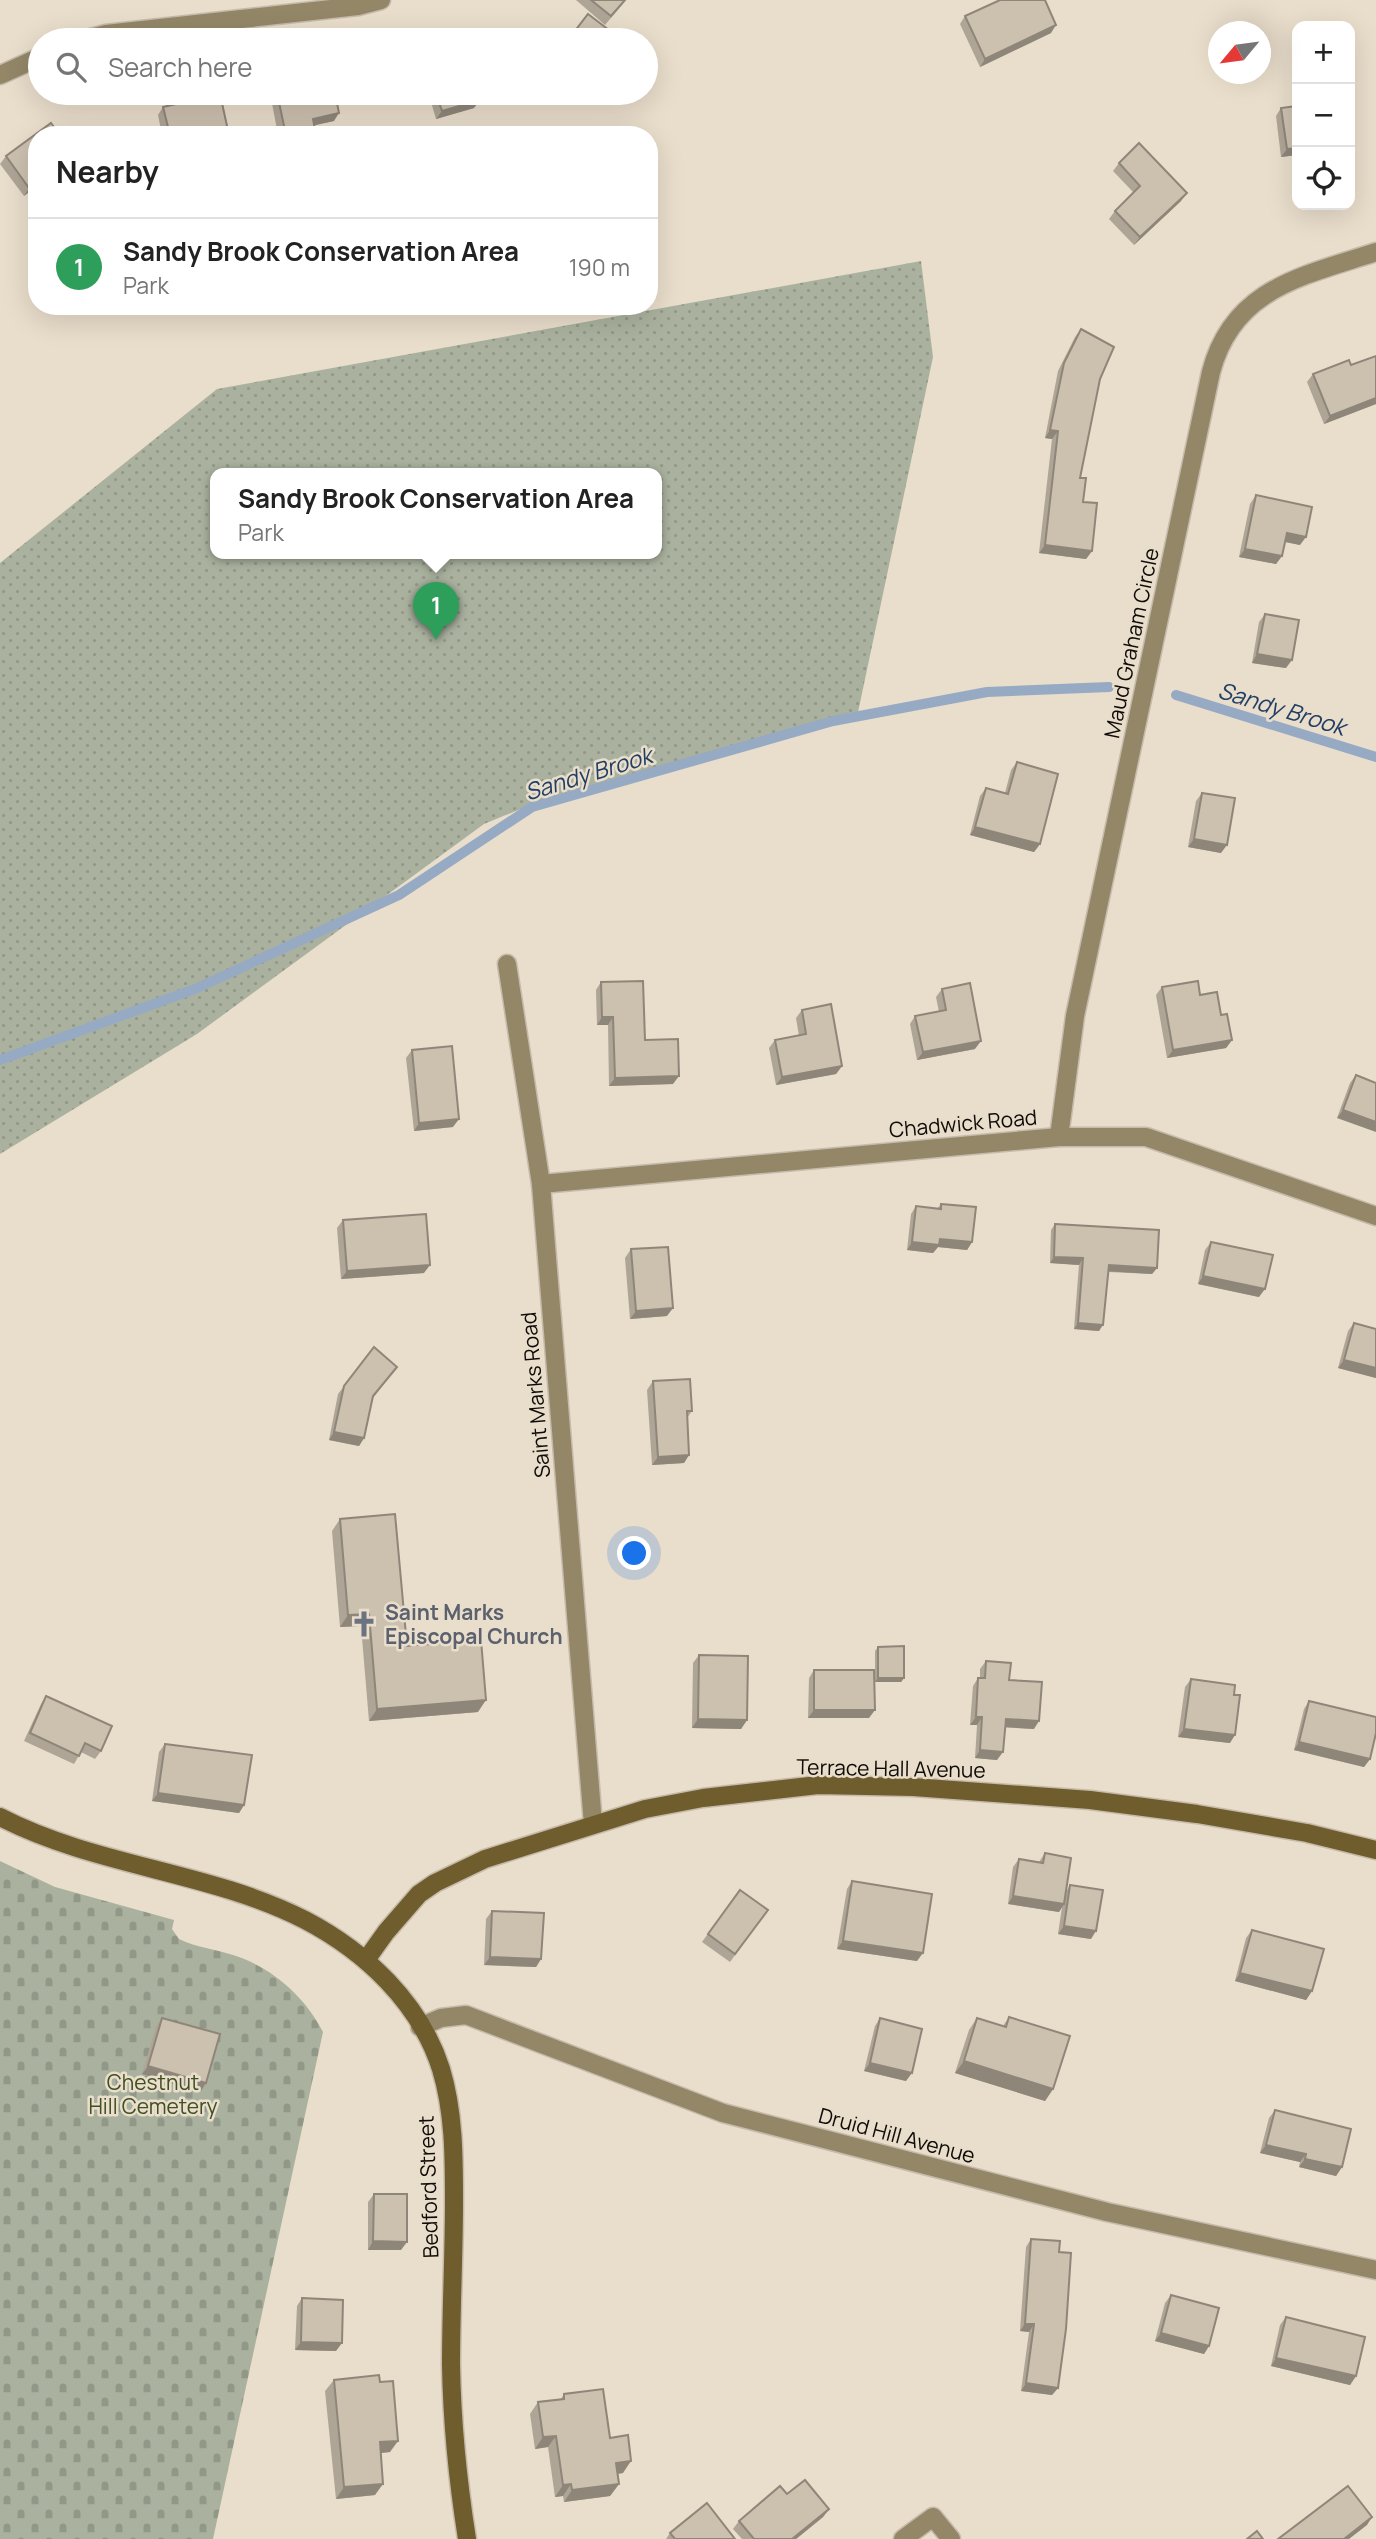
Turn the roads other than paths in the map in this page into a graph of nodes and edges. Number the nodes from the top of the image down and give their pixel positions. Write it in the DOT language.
graph roads {
  1 [pos="381,0"];
  2 [pos="160,28"];
  3 [pos="28,62"];
  4 [pos="0,75"];
  5 [pos="1376,252"];
  6 [pos="507,964"];
  7 [pos="1059,1137"];
  8 [pos="541,1184"];
  9 [pos="1376,1216"];
  10 [pos="0,1817"];
  11 [pos="593,1824"];
  12 [pos="1376,1850"];
  13 [pos="366,1960"];
  14 [pos="420,2028"];
  15 [pos="1376,2270"];
  16 [pos="467,2539"];
  17 [pos="903,2539"];
  18 [pos="951,2539"];
  1 -- 2 [label="street"];
  3 -- 4 [label="street"];
  5 -- 7 [label="street, Maud Graham Circle"];
  6 -- 8 [label="street, Saint Marks Road"];
  7 -- 8 [label="street, Chadwick Road"];
  7 -- 9 [label="street, Chadwick Road"];
  8 -- 11 [label="street, Saint Marks Road"];
  10 -- 13 [label="main road, Bedford Street"];
  11 -- 12 [label="main road, Terrace Hall Avenue"];
  11 -- 13 [label="main road, Terrace Hall Avenue"];
  13 -- 14 [label="main road, Bedford Street"];
  14 -- 15 [label="street, Druid Hill Avenue"];
  14 -- 16 [label="main road, Bedford Street"];
  17 -- 18 [label="street"];
}
